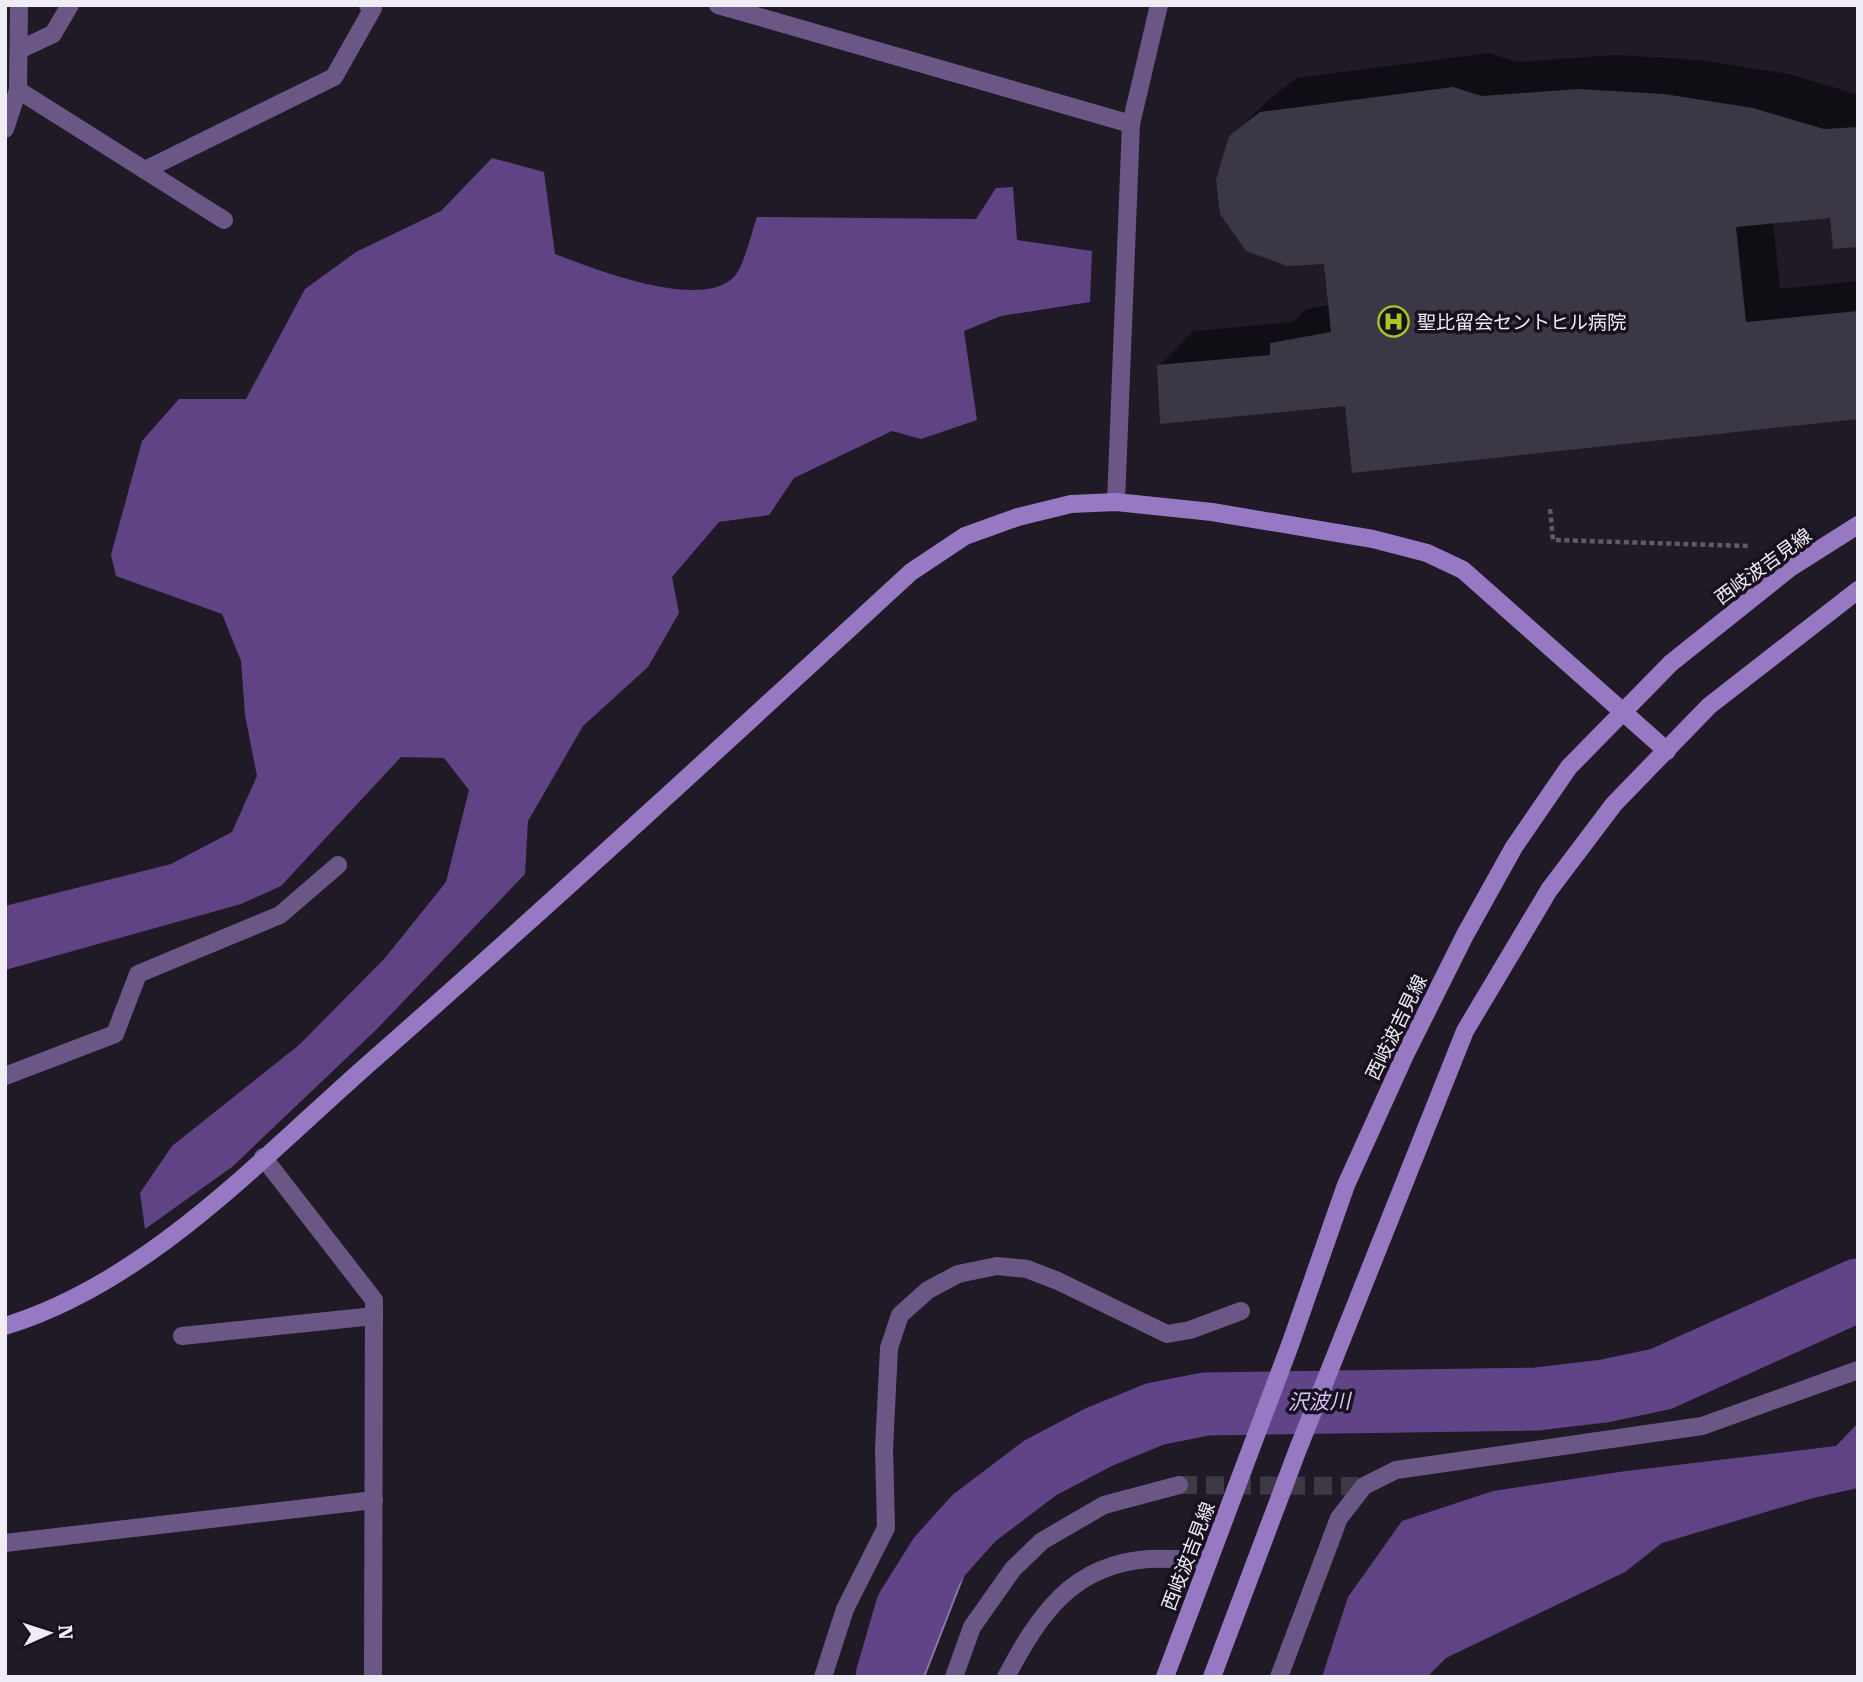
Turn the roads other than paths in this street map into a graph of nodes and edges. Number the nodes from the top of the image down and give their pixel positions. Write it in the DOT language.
graph roads {
  1 [pos="19,5"];
  2 [pos="69,5"];
  3 [pos="368,5"];
  4 [pos="718,5"];
  5 [pos="1158,5"];
  6 [pos="21,49"];
  7 [pos="18,90"];
  8 [pos="1131,124"];
  9 [pos="5,130"];
  10 [pos="145,170"];
  11 [pos="223,220"];
  12 [pos="1116,502"];
  13 [pos="1858,525"];
  14 [pos="1858,590"];
  15 [pos="1621,712"];
  16 [pos="1667,751"];
  17 [pos="338,865"];
  18 [pos="5,1076"];
  19 [pos="263,1157"];
  20 [pos="1241,1311"];
  21 [pos="374,1316"];
  22 [pos="5,1326"];
  23 [pos="182,1336"];
  24 [pos="1858,1370"];
  25 [pos="1179,1485"];
  26 [pos="374,1500"];
  27 [pos="5,1542"];
  28 [pos="1209,1560"];
  29 [pos="373,1677"];
  30 [pos="823,1677"];
  31 [pos="954,1677"];
  32 [pos="1006,1677"];
  33 [pos="1165,1677"];
  34 [pos="1212,1677"];
  35 [pos="1279,1677"];
  1 -- 6 [label="street"];
  2 -- 6 [label="street"];
  3 -- 10 [label="street"];
  4 -- 8 [label="street"];
  5 -- 8 [label="street"];
  6 -- 7 [label="street"];
  7 -- 9 [label="street"];
  7 -- 10 [label="street"];
  8 -- 12 [label="street"];
  10 -- 11 [label="street"];
  12 -- 15 [label="main road"];
  12 -- 19 [label="main road"];
  13 -- 15 [label="main road, 西岐波吉見線"];
  14 -- 16 [label="main road"];
  15 -- 16 [label="main road"];
  15 -- 28 [label="main road, 西岐波吉見線"];
  16 -- 34 [label="main road"];
  17 -- 18 [label="street"];
  19 -- 21 [label="street"];
  19 -- 22 [label="main road"];
  20 -- 30 [label="street"];
  21 -- 23 [label="street"];
  21 -- 26 [label="street"];
  24 -- 35 [label="street"];
  25 -- 31 [label="street"];
  26 -- 27 [label="street"];
  26 -- 29 [label="street"];
  28 -- 32 [label="street"];
  28 -- 33 [label="main road, 西岐波吉見線"];
}
